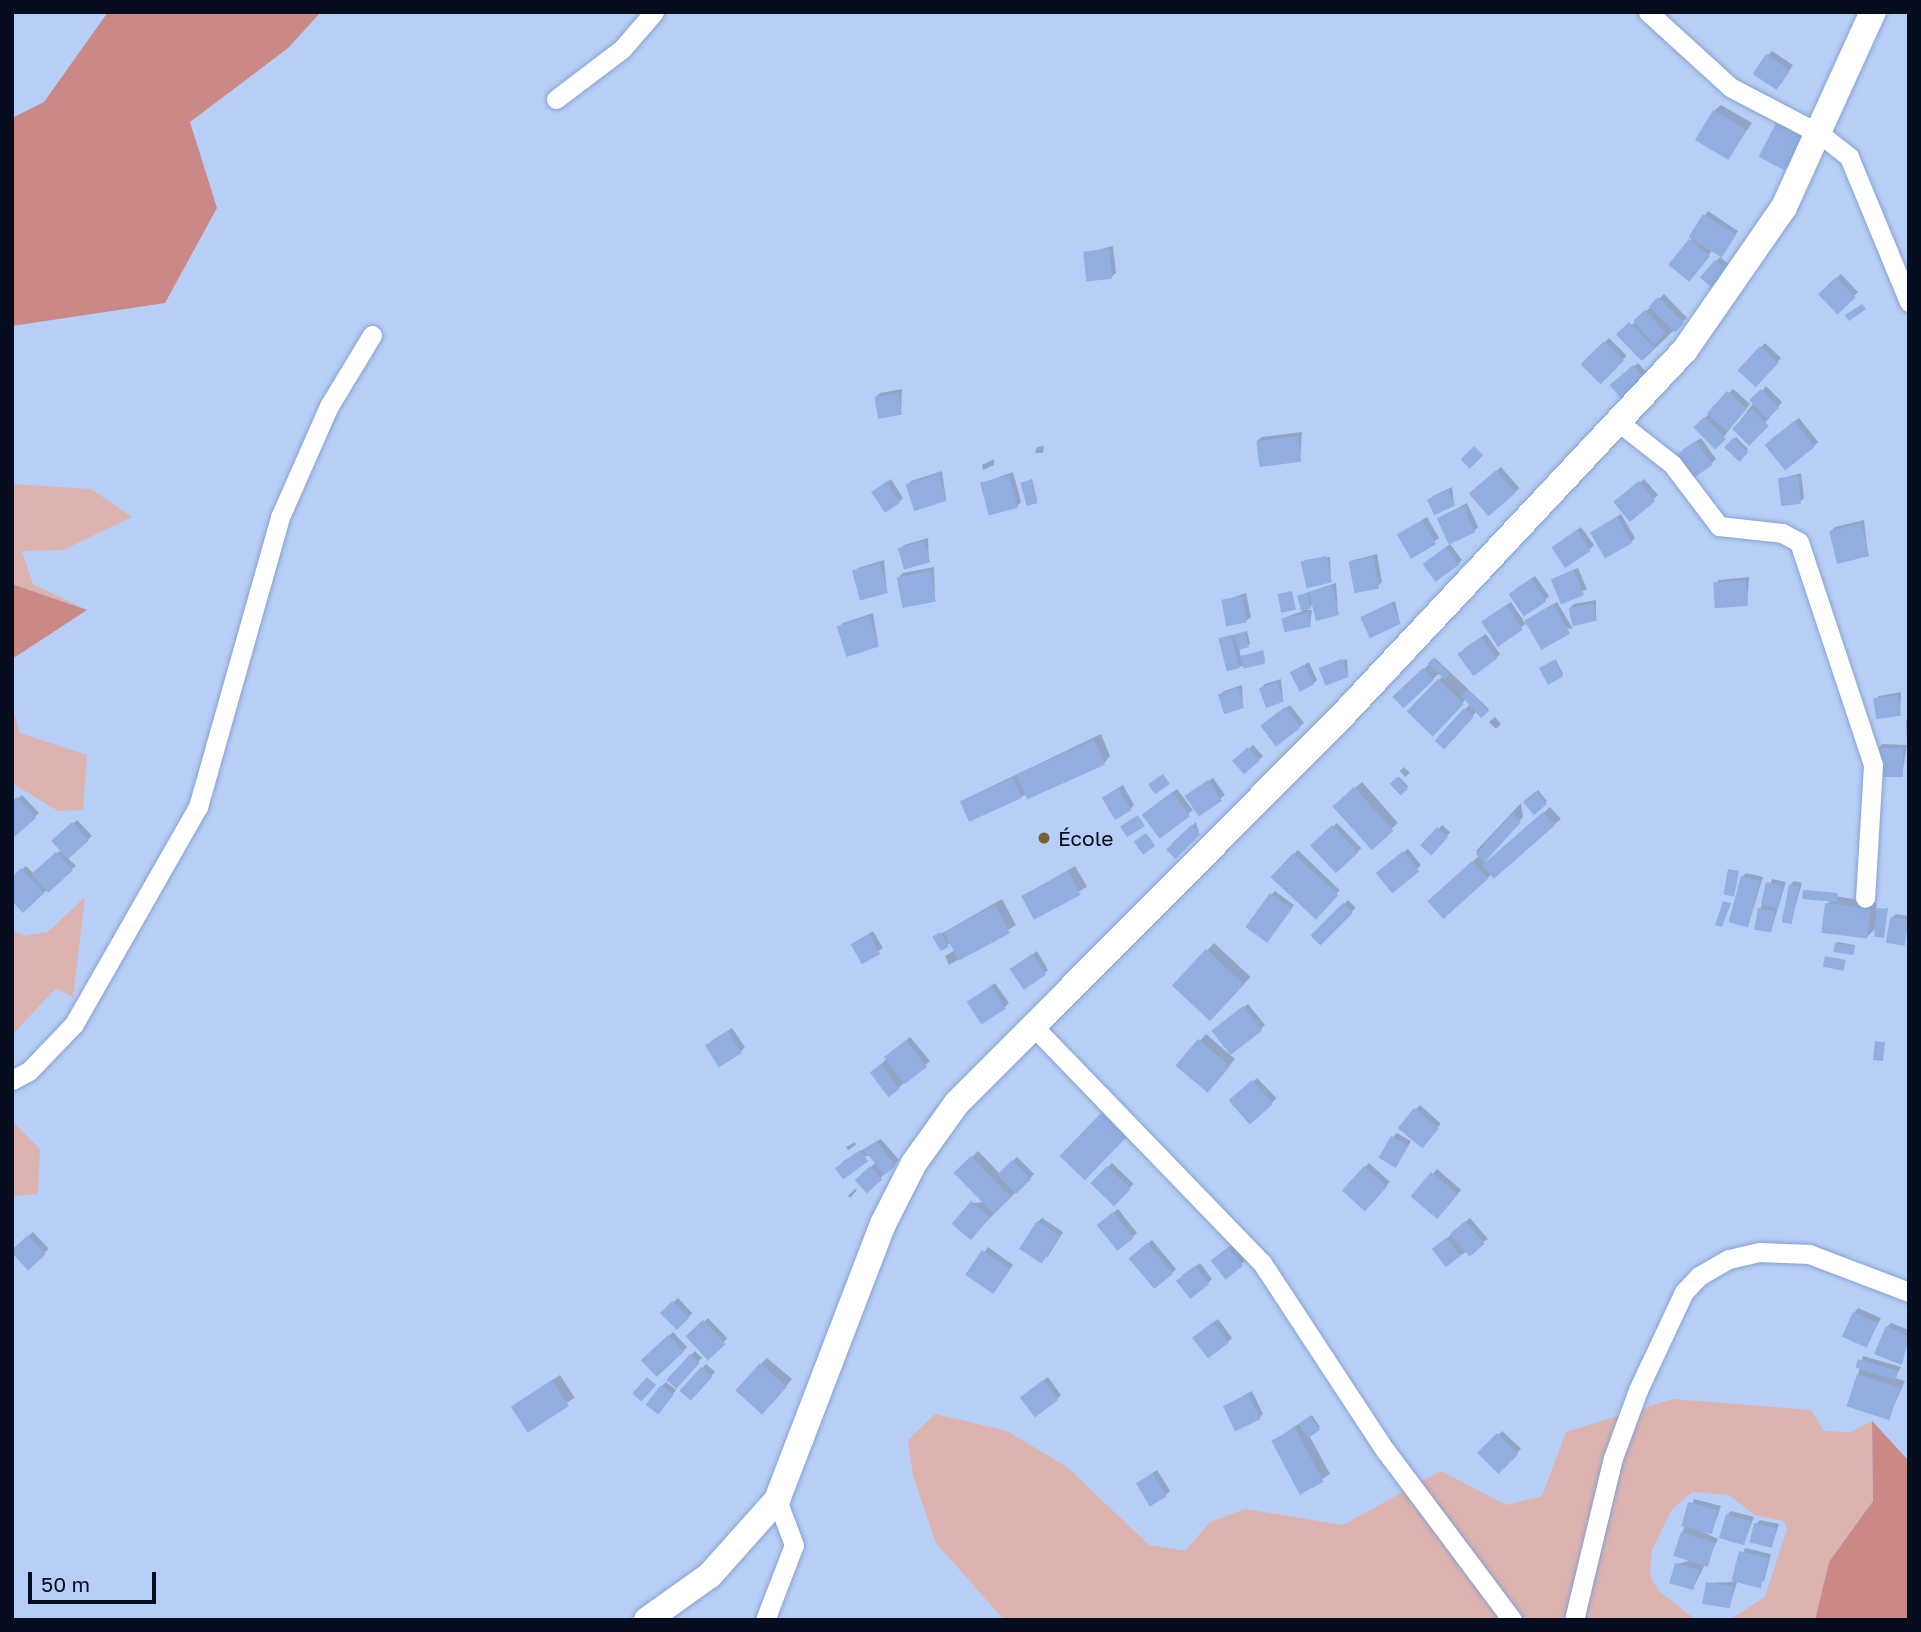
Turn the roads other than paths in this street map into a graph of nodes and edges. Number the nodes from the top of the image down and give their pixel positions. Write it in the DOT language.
graph roads {
  1 [pos="654,12"];
  2 [pos="1648,12"];
  3 [pos="1872,12"];
  4 [pos="556,99"];
  5 [pos="1820,134"];
  6 [pos="1909,302"];
  7 [pos="372,335"];
  8 [pos="1621,424"];
  9 [pos="1865,898"];
  10 [pos="1032,1025"];
  11 [pos="12,1080"];
  12 [pos="1909,1292"];
  13 [pos="777,1500"];
  14 [pos="647,1620"];
  15 [pos="765,1620"];
  16 [pos="1512,1620"];
  17 [pos="1574,1620"];
  1 -- 4 [label="street"];
  2 -- 5 [label="street"];
  3 -- 5 [label="main road"];
  5 -- 6 [label="street"];
  5 -- 8 [label="main road"];
  7 -- 11 [label="street"];
  8 -- 9 [label="street"];
  8 -- 10 [label="main road"];
  10 -- 13 [label="main road"];
  10 -- 16 [label="street"];
  12 -- 17 [label="street"];
  13 -- 14 [label="main road"];
  13 -- 15 [label="street"];
}
